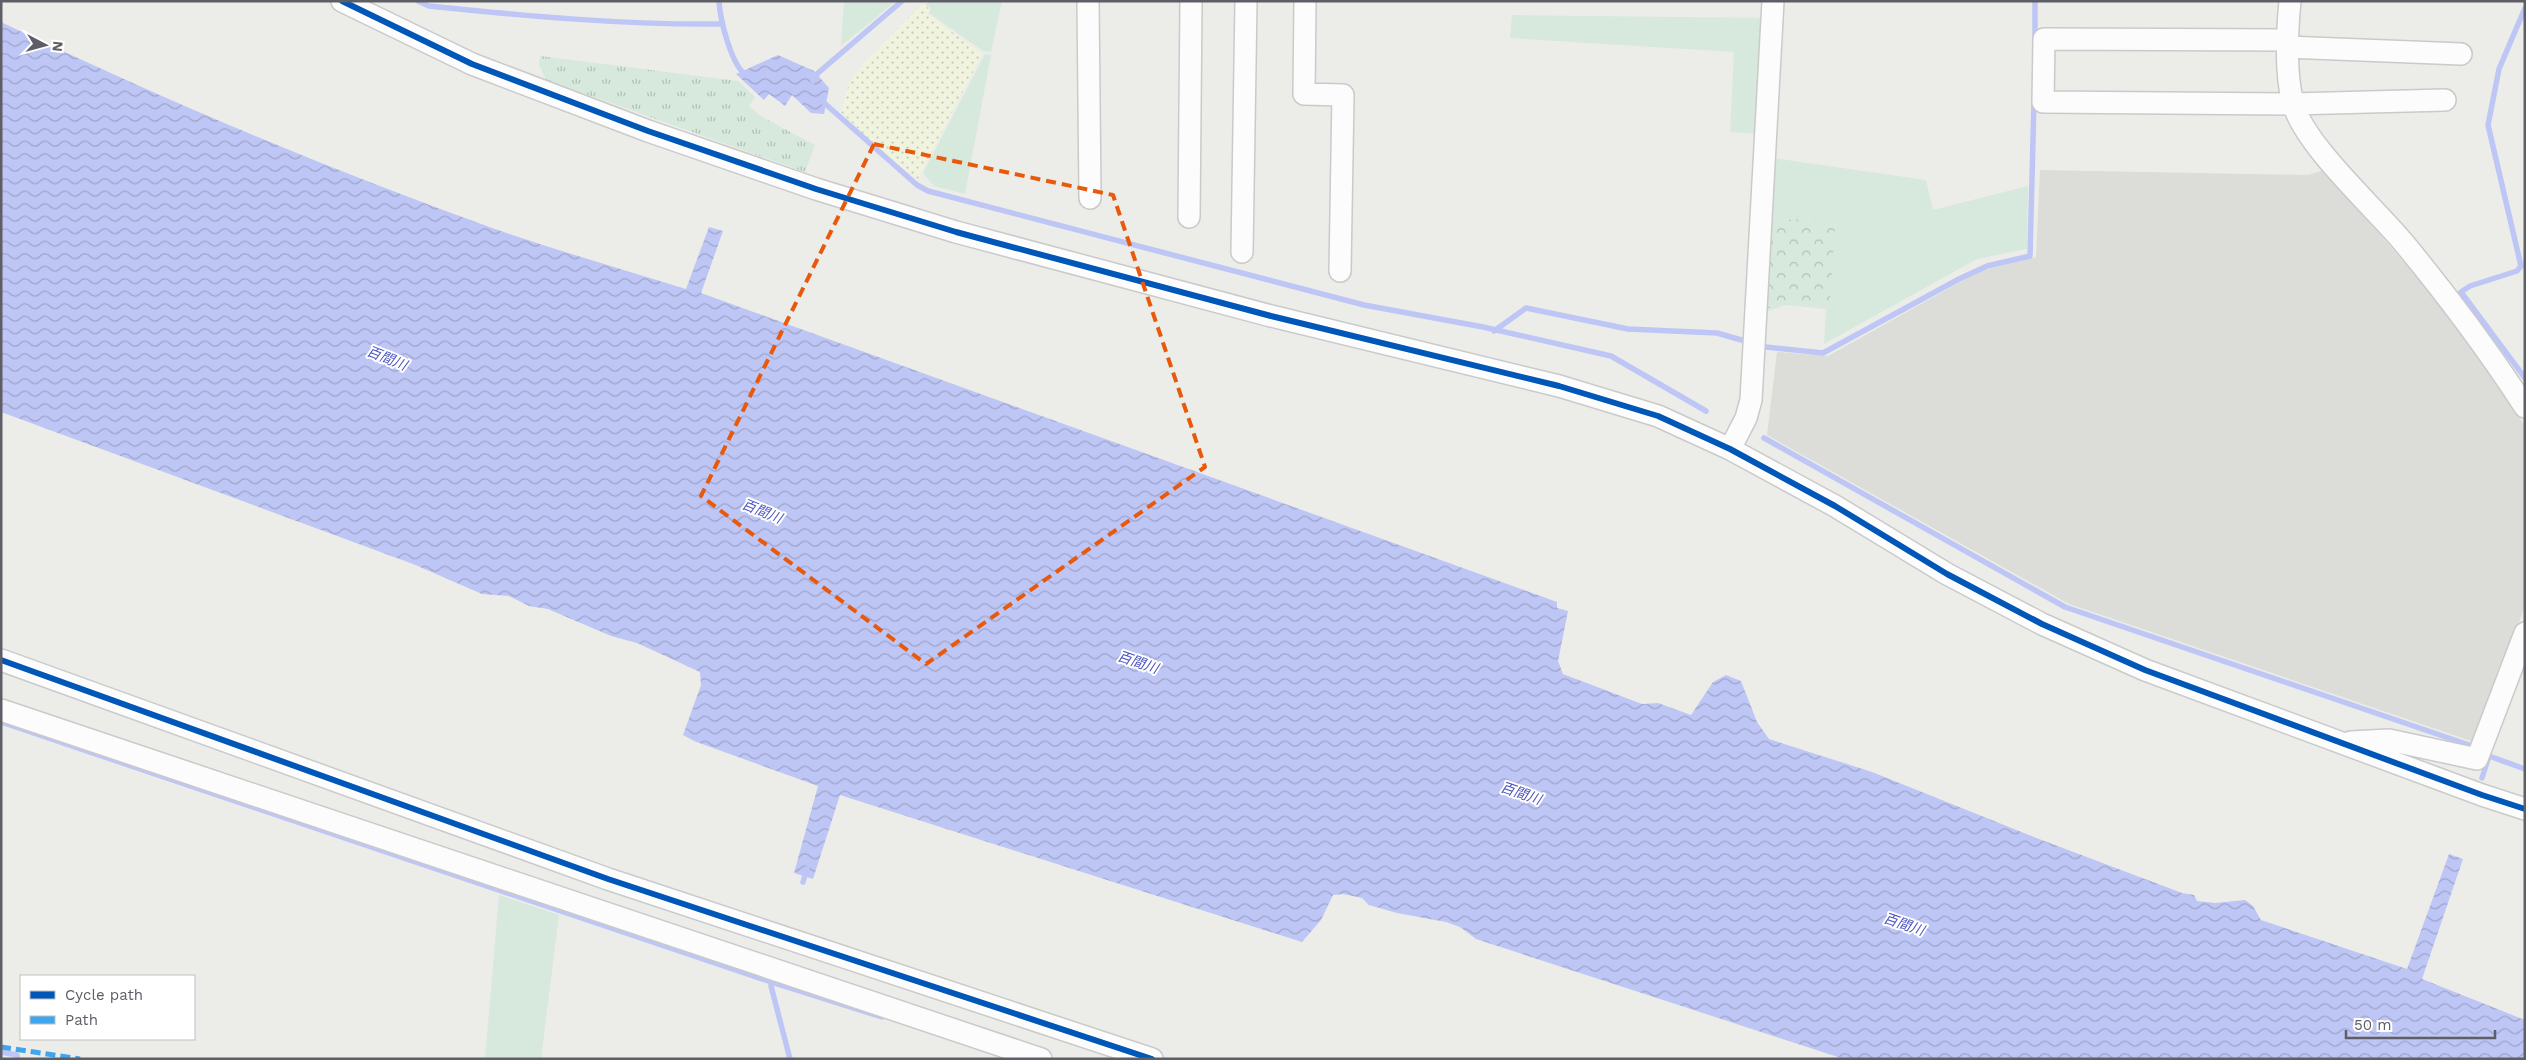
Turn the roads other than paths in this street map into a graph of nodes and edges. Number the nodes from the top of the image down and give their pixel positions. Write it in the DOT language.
graph roads {
  1 [pos="342,1"];
  2 [pos="1088,1"];
  3 [pos="1191,1"];
  4 [pos="1246,1"];
  5 [pos="1305,1"];
  6 [pos="1773,1"];
  7 [pos="2290,1"];
  8 [pos="2287,44"];
  9 [pos="2462,54"];
  10 [pos="2445,100"];
  11 [pos="2293,104"];
  12 [pos="1090,198"];
  13 [pos="1189,217"];
  14 [pos="1242,252"];
  15 [pos="1340,271"];
  16 [pos="2525,407"];
  17 [pos="1730,449"];
  18 [pos="2525,633"];
  19 [pos="1,660"];
  20 [pos="1,710"];
  21 [pos="2343,743"];
  22 [pos="2525,808"];
  23 [pos="1041,1059"];
  24 [pos="1152,1059"];
  1 -- 17 [label="street"];
  2 -- 12 [label="street"];
  3 -- 13 [label="street"];
  4 -- 14 [label="street"];
  5 -- 15 [label="street"];
  6 -- 17 [label="street"];
  7 -- 8 [label="street"];
  8 -- 9 [label="street"];
  8 -- 11 [label="street"];
  8 -- 11 [label="street"];
  10 -- 11 [label="street"];
  11 -- 16 [label="street"];
  17 -- 21 [label="street"];
  18 -- 21 [label="street"];
  19 -- 24 [label="street"];
  20 -- 23 [label="street"];
  21 -- 22 [label="street"];
}
